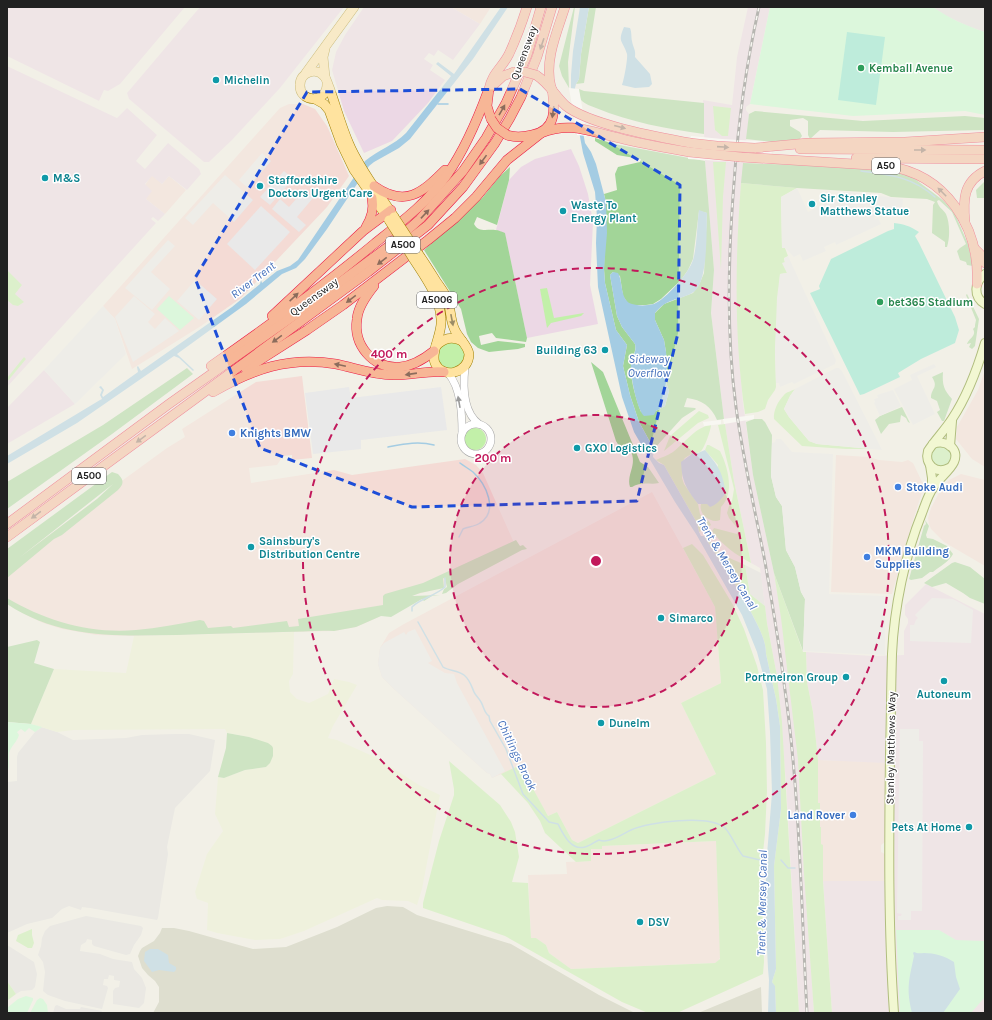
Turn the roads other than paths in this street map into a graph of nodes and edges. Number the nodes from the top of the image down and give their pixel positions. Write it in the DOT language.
graph roads {
  1 [pos="354,7"];
  2 [pos="527,7"];
  3 [pos="541,7"];
  4 [pos="552,7"];
  5 [pos="564,7"];
  6 [pos="325,49"];
  7 [pos="306,73"];
  8 [pos="326,80"];
  9 [pos="551,87"];
  10 [pos="488,90"];
  11 [pos="315,99"];
  12 [pos="541,134"];
  13 [pos="985,137"];
  14 [pos="905,142"];
  15 [pos="690,148"];
  16 [pos="755,148"];
  17 [pos="853,149"];
  18 [pos="985,150"];
  19 [pos="459,154"];
  20 [pos="784,159"];
  21 [pos="985,159"];
  22 [pos="357,167"];
  23 [pos="985,171"];
  24 [pos="372,190"];
  25 [pos="390,216"];
  26 [pos="966,223"];
  27 [pos="363,231"];
  28 [pos="975,249"];
  29 [pos="416,256"];
  30 [pos="985,263"];
  31 [pos="985,274"];
  32 [pos="382,276"];
  33 [pos="977,284"];
  34 [pos="984,305"];
  35 [pos="462,342"];
  36 [pos="985,343"];
  37 [pos="435,349"];
  38 [pos="211,366"];
  39 [pos="465,367"];
  40 [pos="446,372"];
  41 [pos="169,404"];
  42 [pos="172,416"];
  43 [pos="952,420"];
  44 [pos="479,424"];
  45 [pos="462,433"];
  46 [pos="933,444"];
  47 [pos="950,446"];
  48 [pos="930,465"];
  49 [pos="949,468"];
  50 [pos="932,488"];
  51 [pos="7,524"];
  52 [pos="7,537"];
  53 [pos="894,1013"];
  1 -- 6 [label="main road"];
  2 -- 10 [label="highway"];
  41 -- 3 [label="highway, Queensway / A500, one-way"];
  4 -- 42 [label="highway, Queensway / A500, one-way"];
  5 -- 9 [label="highway"];
  6 -- 7 [label="main road"];
  6 -- 8 [label="main road, A5006"];
  7 -- 8 [label="main road"];
  7 -- 11 [label="main road"];
  8 -- 11 [label="main road"];
  8 -- 22 [label="main road, A5006"];
  9 -- 10 [label="highway, bridge"];
  9 -- 12 [label="highway, one-way"];
  9 -- 15 [label="highway, A50, one-way"];
  10 -- 12 [label="highway, bridge"];
  10 -- 19 [label="highway"];
  11 -- 22 [label="main road, A5006"];
  12 -- 15 [label="highway, A50"];
  12 -- 32 [label="highway"];
  13 -- 14 [label="highway, A50"];
  14 -- 16 [label="highway, A50"];
  14 -- 17 [label="highway"];
  15 -- 16 [label="highway, A50, one-way, bridge"];
  15 -- 20 [label="highway, A50, bridge"];
  16 -- 17 [label="highway, A50"];
  17 -- 18 [label="highway, A50, one-way"];
  19 -- 24 [label="highway"];
  19 -- 38 [label="highway"];
  20 -- 21 [label="highway, A50"];
  26 -- 20 [label="highway, A50, one-way"];
  22 -- 24 [label="main road, A5006"];
  23 -- 26 [label="highway"];
  24 -- 25 [label="main road, A5006"];
  24 -- 27 [label="highway"];
  25 -- 27 [label="highway"];
  25 -- 29 [label="main road, A5006, bridge"];
  26 -- 28 [label="highway"];
  38 -- 27 [label="highway, one-way"];
  28 -- 30 [label="highway"];
  28 -- 33 [label="highway"];
  29 -- 35 [label="main road, A5006, one-way"];
  29 -- 37 [label="main road, A5006"];
  31 -- 33 [label="main road"];
  32 -- 37 [label="highway"];
  32 -- 42 [label="highway, one-way"];
  33 -- 34 [label="main road"];
  35 -- 37 [label="main road"];
  35 -- 39 [label="main road"];
  36 -- 43 [label="main road"];
  37 -- 40 [label="main road"];
  38 -- 41 [label="highway"];
  39 -- 40 [label="main road"];
  39 -- 44 [label="street"];
  40 -- 42 [label="highway, one-way"];
  45 -- 40 [label="street, one-way"];
  41 -- 51 [label="highway, Queensway / A500"];
  42 -- 52 [label="highway, Queensway / A500, one-way"];
  43 -- 46 [label="main road"];
  43 -- 47 [label="main road"];
  44 -- 45 [label="street"];
  44 -- 45 [label="street"];
  46 -- 47 [label="main road"];
  46 -- 48 [label="main road"];
  47 -- 49 [label="main road"];
  48 -- 49 [label="main road"];
  48 -- 50 [label="main road, Stanley Matthews Way"];
  49 -- 50 [label="main road, Stanley Matthews Way"];
  50 -- 53 [label="main road, Stanley Matthews Way"];
}
